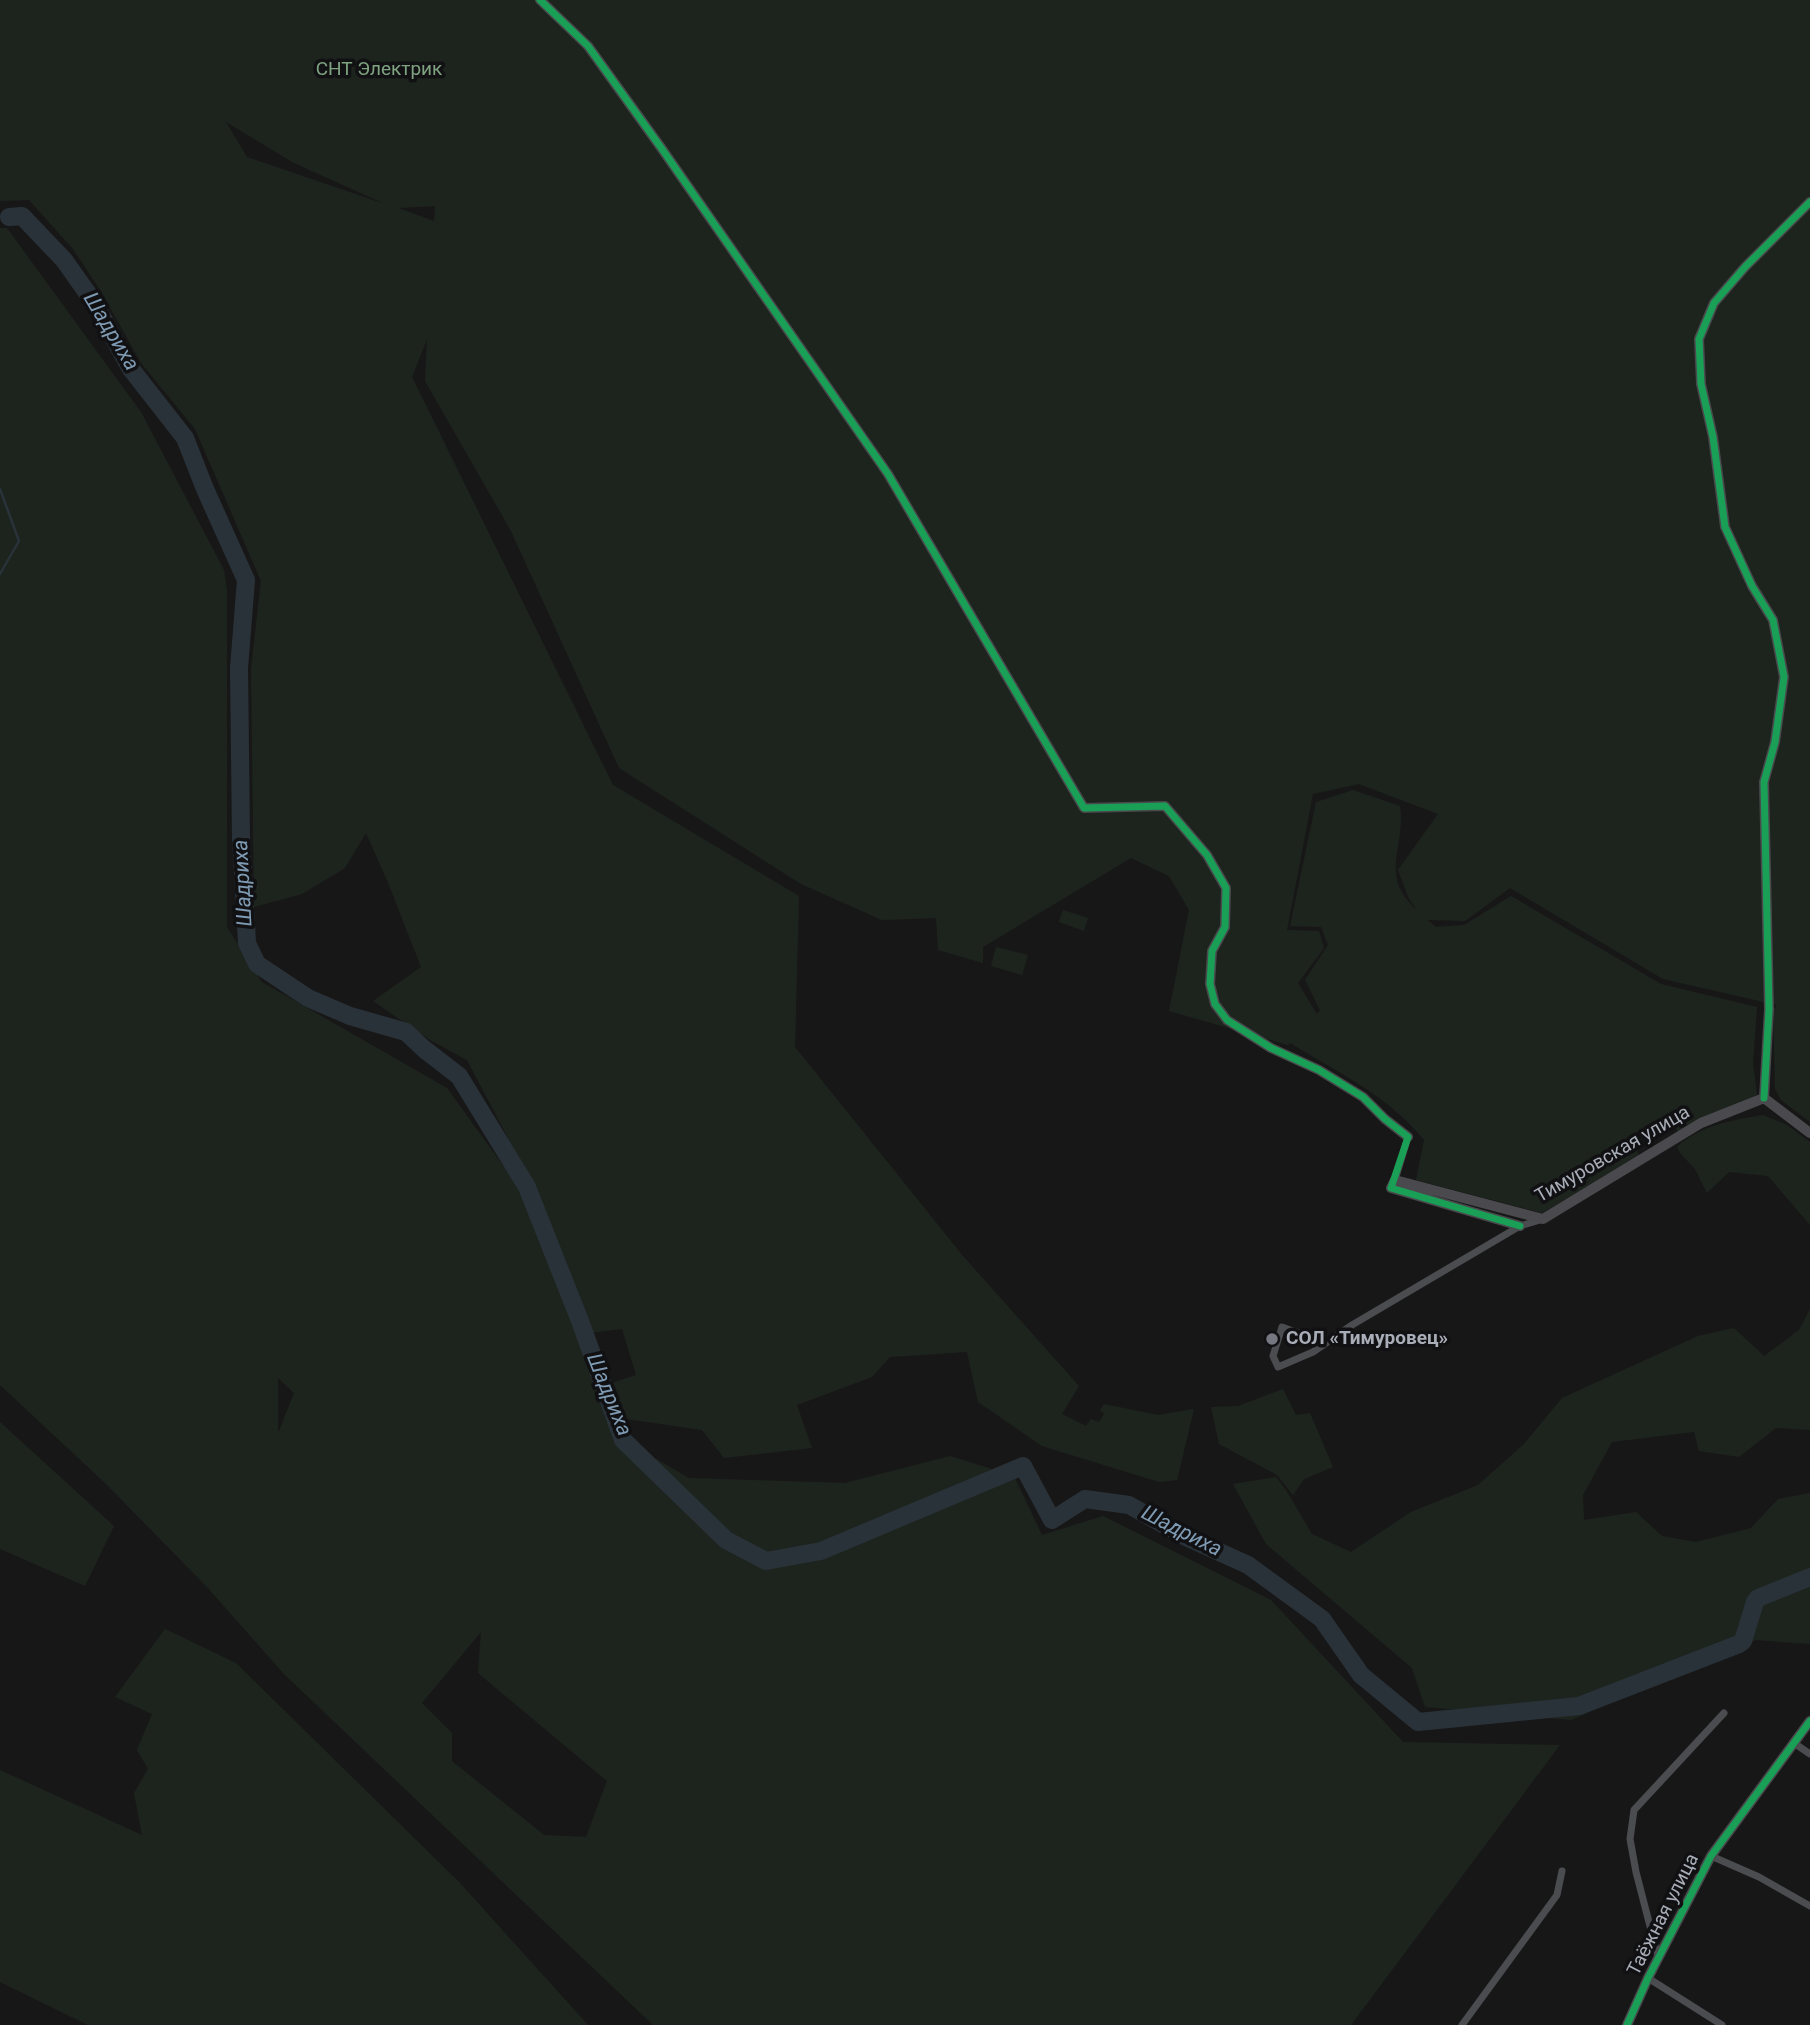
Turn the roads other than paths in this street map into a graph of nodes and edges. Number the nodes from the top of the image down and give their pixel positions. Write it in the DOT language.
graph roads {
  1 [pos="540,0"];
  2 [pos="1810,202"];
  3 [pos="1764,1098"];
  4 [pos="1810,1133"];
  5 [pos="1408,1137"];
  6 [pos="1395,1180"];
  7 [pos="1543,1219"];
  8 [pos="1520,1226"];
  9 [pos="1326,1343"];
  10 [pos="1724,1713"];
  11 [pos="1810,1721"];
  12 [pos="1794,1743"];
  13 [pos="1810,1754"];
  14 [pos="1711,1856"];
  15 [pos="1562,1871"];
  16 [pos="1810,1906"];
  17 [pos="1659,1958"];
  18 [pos="1648,1978"];
  19 [pos="1462,2025"];
  20 [pos="1627,2025"];
  21 [pos="1722,2025"];
  1 -- 5 [label="street"];
  2 -- 3 [label="street"];
  3 -- 4 [label="street"];
  3 -- 7 [label="street, Тимуровская улица"];
  5 -- 6 [label="street"];
  6 -- 7 [label="street, Тимуровская улица"];
  6 -- 8 [label="street"];
  7 -- 8 [label="street"];
  8 -- 9 [label="street"];
  9 -- 9 [label="street"];
  10 -- 17 [label="street"];
  11 -- 12 [label="street, Таёжная улица"];
  12 -- 13 [label="street"];
  12 -- 14 [label="street, Таёжная улица"];
  14 -- 16 [label="street"];
  14 -- 17 [label="street, Таёжная улица"];
  15 -- 19 [label="street"];
  17 -- 18 [label="street, Таёжная улица"];
  18 -- 20 [label="street, Таёжная улица"];
  18 -- 21 [label="street"];
}
